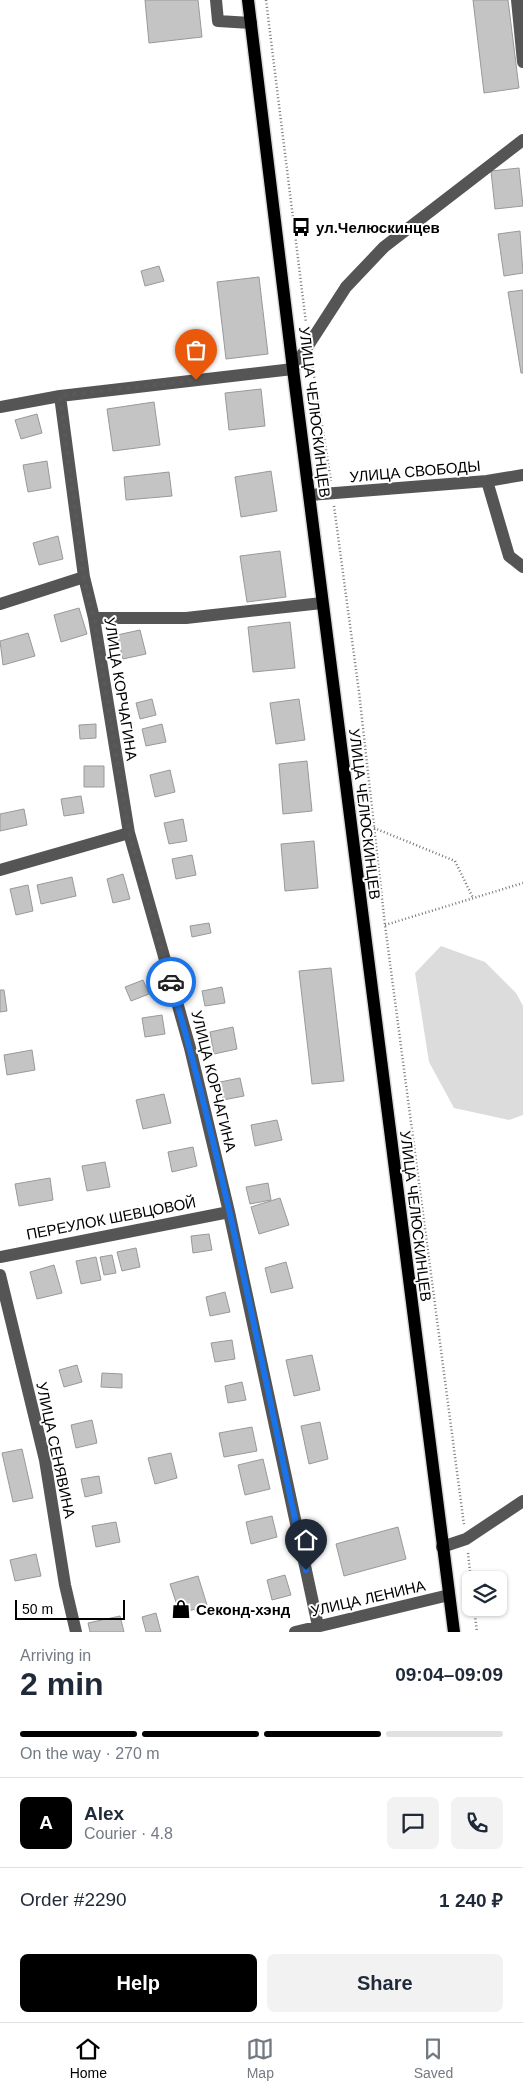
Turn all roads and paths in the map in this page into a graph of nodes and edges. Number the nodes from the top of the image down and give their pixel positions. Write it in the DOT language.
graph roads {
  1 [pos="216,0"];
  2 [pos="248,0"];
  3 [pos="266,0"];
  4 [pos="517,0"];
  5 [pos="251,23"];
  6 [pos="523,62"];
  7 [pos="523,140"];
  8 [pos="309,344"];
  9 [pos="293,369"];
  10 [pos="60,396"];
  11 [pos="0,407"];
  12 [pos="523,475"];
  13 [pos="488,481"];
  14 [pos="333,494"];
  15 [pos="310,496"];
  16 [pos="523,567"];
  17 [pos="84,578"];
  18 [pos="322,603"];
  19 [pos="0,604"];
  20 [pos="94,618"];
  21 [pos="373,827"];
  22 [pos="129,833"];
  23 [pos="0,870"];
  24 [pos="523,883"];
  25 [pos="473,898"];
  26 [pos="385,925"];
  27 [pos="229,1212"];
  28 [pos="0,1256"];
  29 [pos="0,1275"];
  30 [pos="523,1501"];
  31 [pos="466,1540"];
  32 [pos="442,1547"];
  33 [pos="470,1571"];
  34 [pos="448,1595"];
  35 [pos="475,1616"];
  36 [pos="318,1626"];
  37 [pos="76,1632"];
  38 [pos="295,1632"];
  39 [pos="454,1632"];
  40 [pos="477,1632"];
  1 -- 5 [label="street"];
  2 -- 5 [label="main road, УЛИЦА ЧЕЛЮСКИНЦЕВ"];
  3 -- 8 [label="path"];
  4 -- 6 [label="street"];
  5 -- 9 [label="main road, УЛИЦА ЧЕЛЮСКИНЦЕВ"];
  7 -- 8 [label="street"];
  8 -- 9 [label="street"];
  8 -- 14 [label="path"];
  9 -- 10 [label="street"];
  9 -- 15 [label="main road, УЛИЦА ЧЕЛЮСКИНЦЕВ"];
  10 -- 11 [label="street"];
  10 -- 17 [label="street, УЛИЦА КОРЧАГИНА"];
  12 -- 13 [label="street, УЛИЦА СВОБОДЫ"];
  13 -- 14 [label="street, УЛИЦА СВОБОДЫ"];
  13 -- 16 [label="street"];
  14 -- 15 [label="street, УЛИЦА СВОБОДЫ"];
  14 -- 21 [label="path"];
  15 -- 18 [label="main road, УЛИЦА ЧЕЛЮСКИНЦЕВ"];
  17 -- 19 [label="street"];
  17 -- 20 [label="street, УЛИЦА КОРЧАГИНА"];
  18 -- 20 [label="street"];
  18 -- 32 [label="main road, УЛИЦА ЧЕЛЮСКИНЦЕВ"];
  20 -- 22 [label="street, УЛИЦА КОРЧАГИНА"];
  21 -- 25 [label="path"];
  21 -- 26 [label="path"];
  22 -- 23 [label="street"];
  22 -- 27 [label="street, УЛИЦА КОРЧАГИНА"];
  24 -- 25 [label="path"];
  25 -- 26 [label="path"];
  26 -- 31 [label="path"];
  27 -- 28 [label="street, ПЕРЕУЛОК ШЕВЦОВОЙ"];
  27 -- 36 [label="street, УЛИЦА КОРЧАГИНА"];
  29 -- 37 [label="street, УЛИЦА СЕНЯВИНА"];
  30 -- 31 [label="street"];
  31 -- 32 [label="street"];
  31 -- 33 [label="path"];
  32 -- 34 [label="main road, УЛИЦА ЧЕЛЮСКИНЦЕВ"];
  34 -- 36 [label="street, УЛИЦА ЛЕНИНА"];
  34 -- 39 [label="main road, УЛИЦА ЧЕЛЮСКИНЦЕВ"];
  35 -- 40 [label="path"];
  36 -- 38 [label="street, УЛИЦА ЛЕНИНА"];
}
